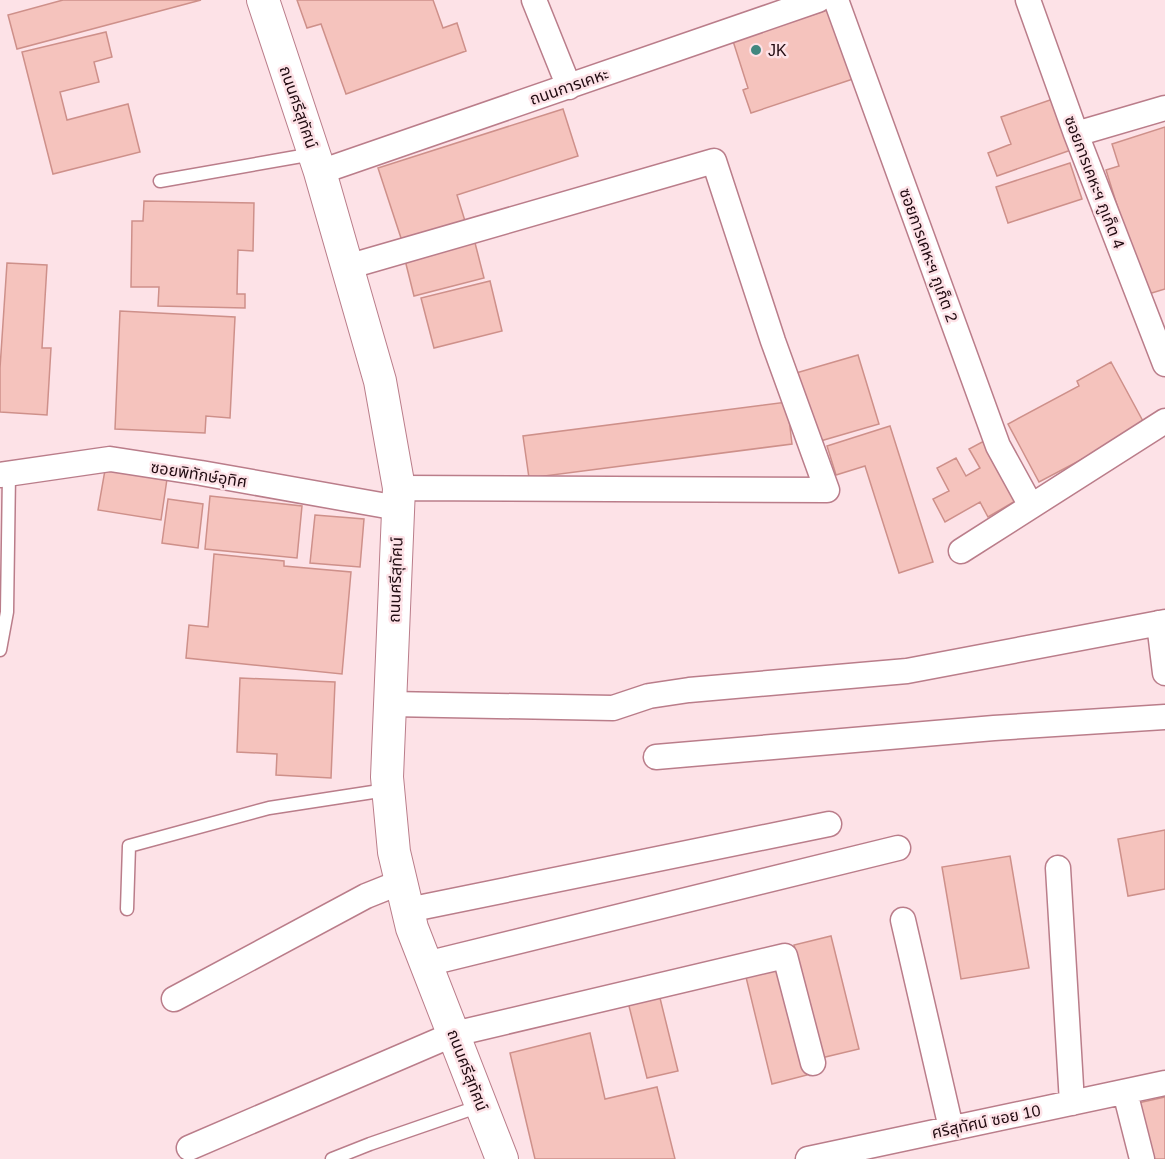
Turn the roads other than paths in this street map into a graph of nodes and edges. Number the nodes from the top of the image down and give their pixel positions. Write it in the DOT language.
graph roads {
  1 [pos="262,0"];
  2 [pos="534,0"];
  3 [pos="818,0"];
  4 [pos="836,0"];
  5 [pos="1028,0"];
  6 [pos="569,87"];
  7 [pos="1165,108"];
  8 [pos="1076,134"];
  9 [pos="317,163"];
  10 [pos="160,181"];
  11 [pos="347,267"];
  12 [pos="1165,364"];
  13 [pos="1165,421"];
  14 [pos="4,475"];
  15 [pos="398,498"];
  16 [pos="1032,506"];
  17 [pos="961,551"];
  18 [pos="1162,622"];
  19 [pos="0,650"];
  20 [pos="1165,673"];
  21 [pos="390,704"];
  22 [pos="1165,717"];
  23 [pos="656,757"];
  24 [pos="387,790"];
  25 [pos="829,824"];
  26 [pos="898,848"];
  27 [pos="1058,868"];
  28 [pos="404,896"];
  29 [pos="127,909"];
  30 [pos="903,920"];
  31 [pos="426,964"];
  32 [pos="174,999"];
  33 [pos="454,1034"];
  34 [pos="813,1063"];
  35 [pos="1165,1083"];
  36 [pos="1125,1092"];
  37 [pos="1072,1103"];
  38 [pos="482,1106"];
  39 [pos="951,1128"];
  40 [pos="189,1148"];
  41 [pos="332,1159"];
  42 [pos="502,1159"];
  43 [pos="808,1159"];
  44 [pos="1142,1159"];
  1 -- 9 [label="street, ถนนศรีสุทัศน์"];
  2 -- 6 [label="street"];
  3 -- 6 [label="street, ถนนการเคหะ"];
  4 -- 16 [label="street, ซอยการเคหะฯ ภูเก็ต 2"];
  5 -- 8 [label="street, ซอยการเคหะฯ ภูเก็ต 4"];
  6 -- 9 [label="street, ถนนการเคหะ"];
  7 -- 8 [label="street"];
  8 -- 12 [label="street, ซอยการเคหะฯ ภูเก็ต 4"];
  9 -- 10 [label="lane"];
  9 -- 11 [label="street, ถนนศรีสุทัศน์"];
  11 -- 15 [label="street, ถนนศรีสุทัศน์"];
  11 -- 15 [label="street, ซอยพิทักษ์อุทิศ"];
  13 -- 16 [label="street"];
  14 -- 15 [label="street, ซอยพิทักษ์อุทิศ"];
  14 -- 19 [label="lane"];
  15 -- 21 [label="street, ถนนศรีสุทัศน์"];
  16 -- 17 [label="street"];
  18 -- 20 [label="street"];
  18 -- 21 [label="street"];
  21 -- 24 [label="street, ถนนศรีสุทัศน์"];
  22 -- 23 [label="street"];
  24 -- 28 [label="street, ถนนศรีสุทัศน์"];
  24 -- 29 [label="lane"];
  25 -- 28 [label="street"];
  26 -- 31 [label="street"];
  27 -- 37 [label="street"];
  28 -- 31 [label="street, ถนนศรีสุทัศน์"];
  28 -- 32 [label="street"];
  30 -- 39 [label="street"];
  31 -- 33 [label="street, ถนนศรีสุทัศน์"];
  33 -- 34 [label="street"];
  33 -- 38 [label="street, ถนนศรีสุทัศน์"];
  33 -- 40 [label="street"];
  35 -- 36 [label="street, ศรีสุทัศน์ ซอย 10"];
  36 -- 37 [label="street, ศรีสุทัศน์ ซอย 10"];
  36 -- 44 [label="street"];
  37 -- 39 [label="street, ศรีสุทัศน์ ซอย 10"];
  38 -- 41 [label="lane"];
  38 -- 42 [label="street, ถนนศรีสุทัศน์"];
  39 -- 43 [label="street, ศรีสุทัศน์ ซอย 10"];
}
